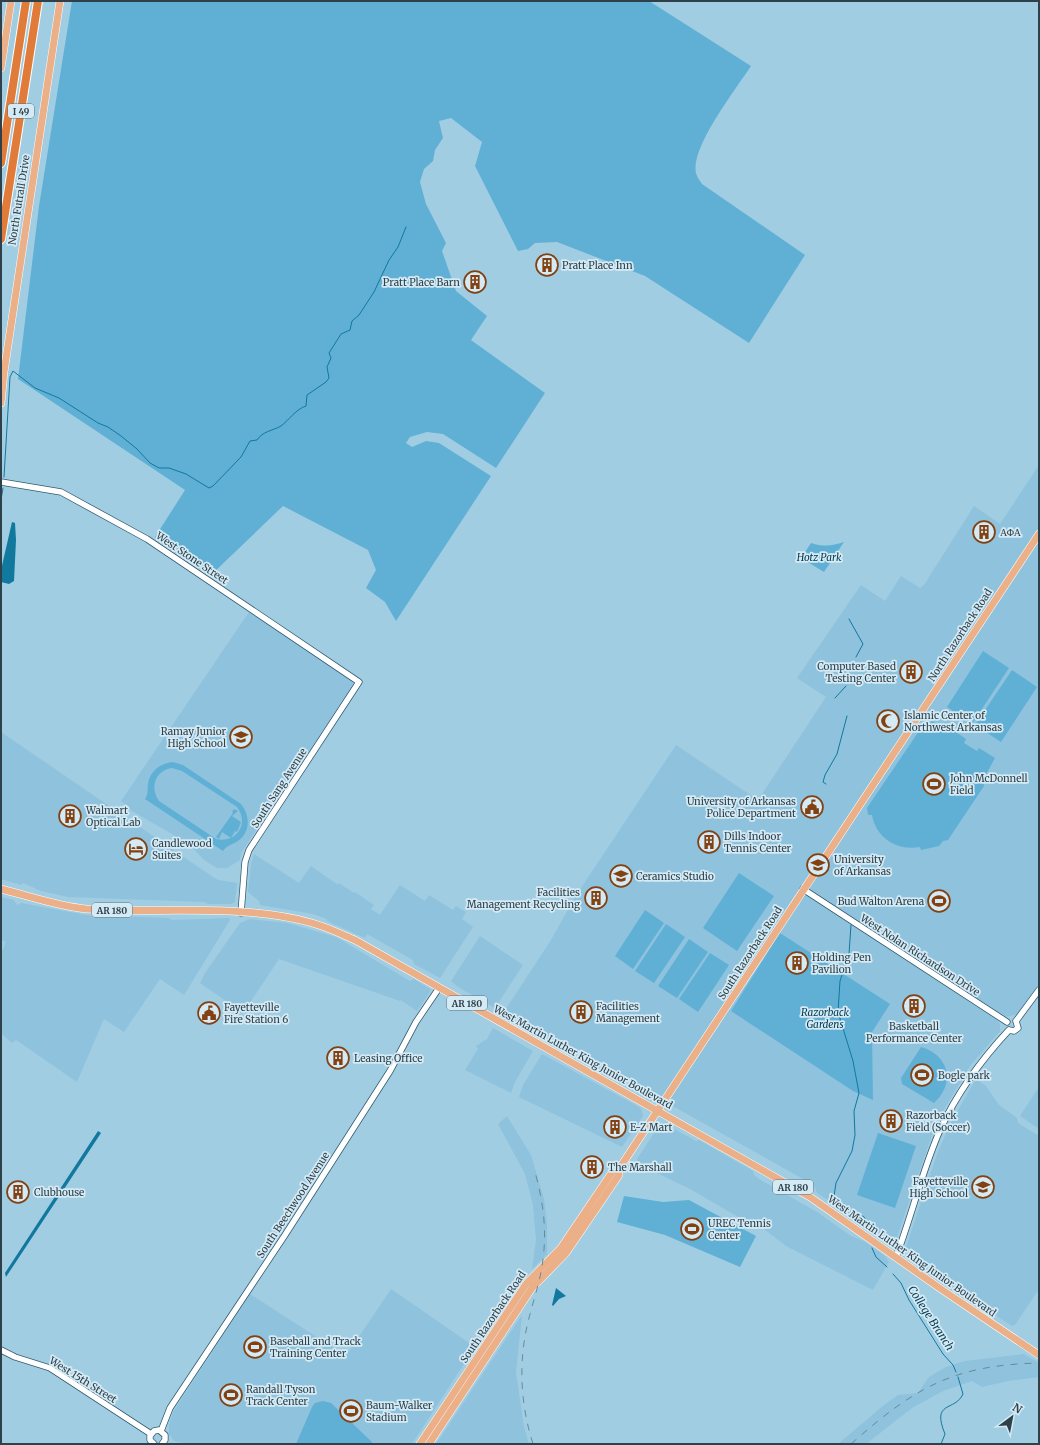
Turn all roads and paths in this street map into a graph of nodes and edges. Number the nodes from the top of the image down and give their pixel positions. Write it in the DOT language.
graph roads {
  1 [pos="11,1"];
  2 [pos="26,1"];
  3 [pos="38,1"];
  4 [pos="60,1"];
  5 [pos="1,68"];
  6 [pos="1,163"];
  7 [pos="1,239"];
  8 [pos="1,403"];
  9 [pos="1,482"];
  10 [pos="1039,534"];
  11 [pos="359,682"];
  12 [pos="898,748"];
  13 [pos="1,889"];
  14 [pos="803,889"];
  15 [pos="241,912"];
  16 [pos="439,988"];
  17 [pos="1039,990"];
  18 [pos="1016,1021"];
  19 [pos="1007,1022"];
  20 [pos="1009,1030"];
  21 [pos="657,1110"];
  22 [pos="618,1169"];
  23 [pos="896,1257"];
  24 [pos="1,1350"];
  25 [pos="1039,1355"];
  26 [pos="161,1431"];
  27 [pos="151,1434"];
  28 [pos="154,1444"];
  29 [pos="164,1444"];
  30 [pos="420,1444"];
  31 [pos="429,1444"];
  1 -- 5 [label="main road"];
  2 -- 6 [label="highway, I 49"];
  3 -- 7 [label="highway, I 49"];
  4 -- 8 [label="main road, North Futrall Drive"];
  9 -- 11 [label="street, West Stone Street"];
  10 -- 12 [label="main road, North Razorback Road"];
  11 -- 15 [label="street, South Sang Avenue"];
  12 -- 14 [label="main road, South Razorback Road"];
  13 -- 15 [label="main road, West Martin Luther King Junior Boulevard / AR 180"];
  14 -- 19 [label="street, West Nolan Richardson Drive"];
  14 -- 21 [label="main road, South Razorback Road"];
  15 -- 16 [label="main road, West Martin Luther King Junior Boulevard / AR 180"];
  16 -- 21 [label="main road, West Martin Luther King Junior Boulevard / AR 180"];
  16 -- 26 [label="street, South Beechwood Avenue"];
  17 -- 18 [label="street"];
  18 -- 19 [label="street"];
  18 -- 20 [label="street"];
  19 -- 20 [label="street"];
  20 -- 23 [label="street"];
  21 -- 22 [label="main road, South Razorback Road"];
  21 -- 23 [label="main road, West Martin Luther King Junior Boulevard / AR 180"];
  22 -- 30 [label="main road, South Razorback Road"];
  22 -- 31 [label="main road, South Razorback Road"];
  23 -- 25 [label="main road, West Martin Luther King Junior Boulevard / AR 180"];
  24 -- 27 [label="street, West 15th Street"];
  26 -- 27 [label="street"];
  26 -- 29 [label="street"];
  27 -- 28 [label="street"];
}
